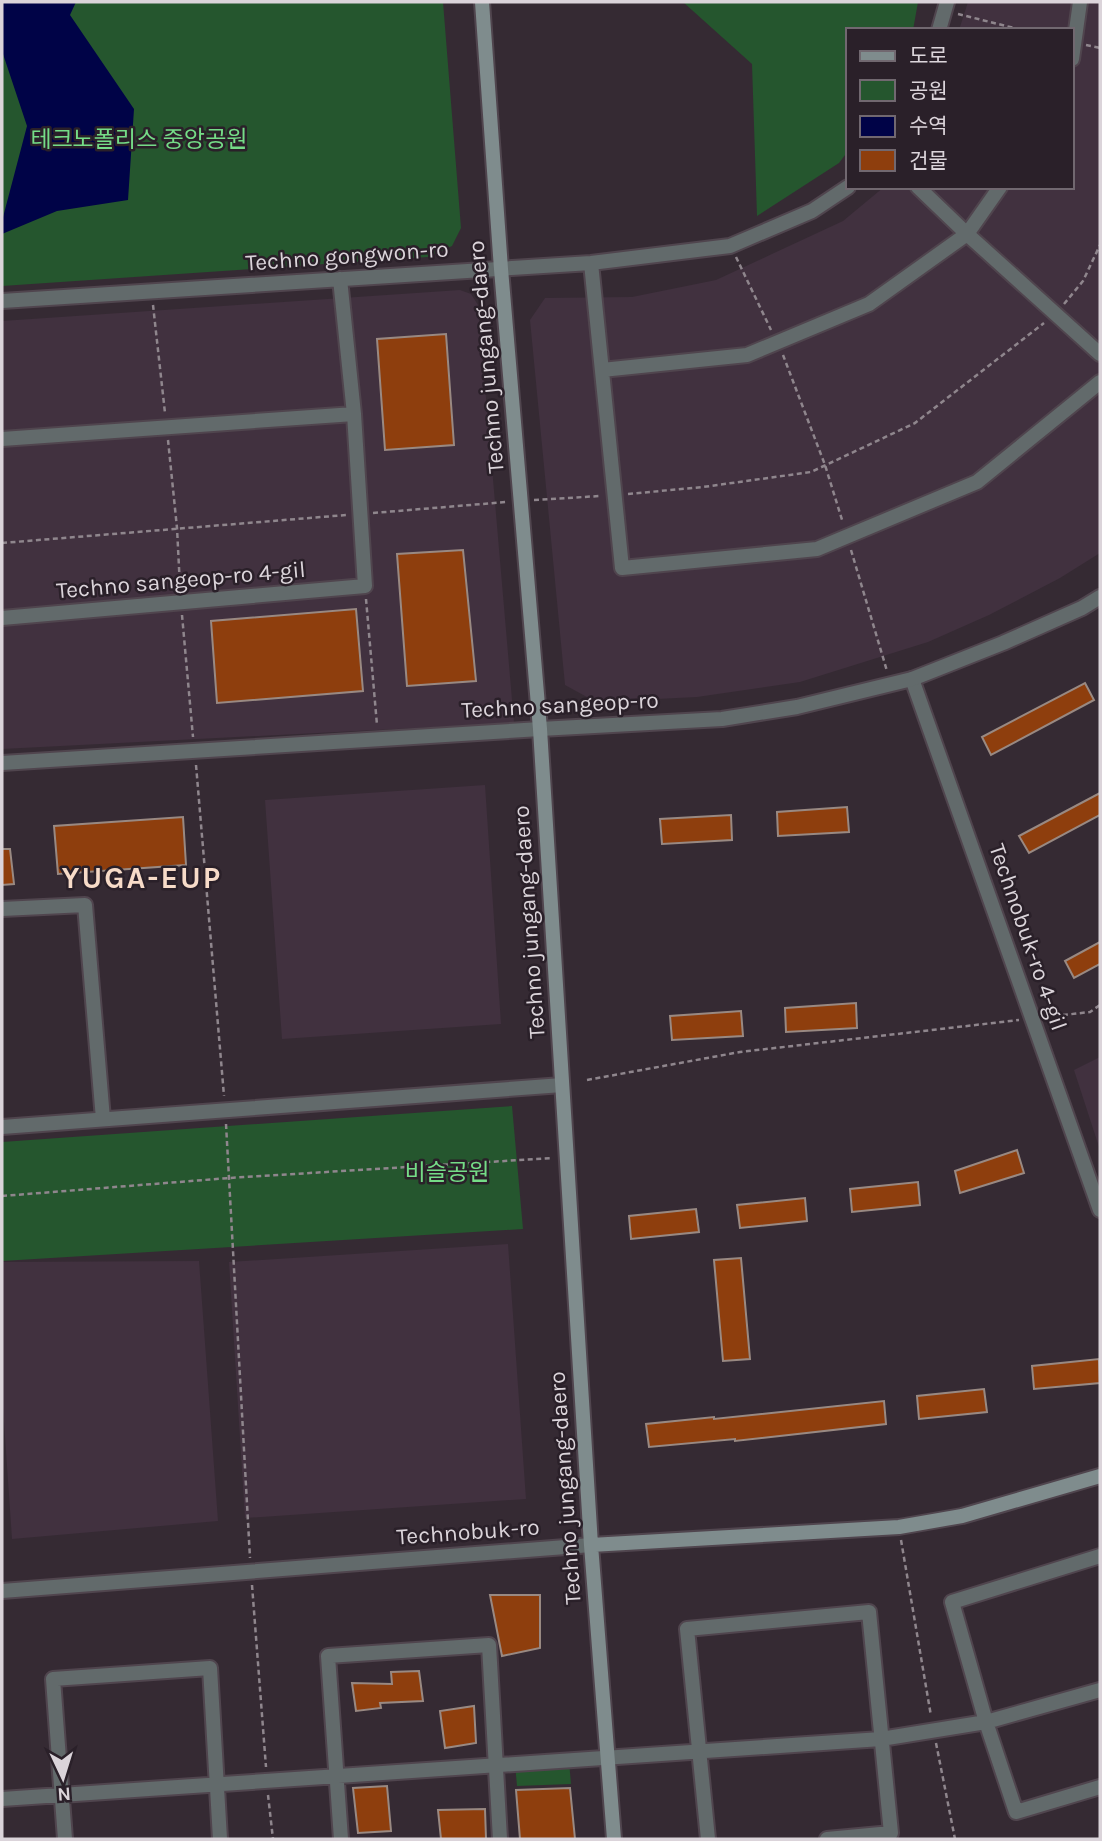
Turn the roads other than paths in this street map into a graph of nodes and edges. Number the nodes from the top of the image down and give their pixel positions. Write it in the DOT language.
graph roads {
  1 [pos="482,2"];
  2 [pos="1080,2"];
  3 [pos="946,6"];
  4 [pos="940,28"];
  5 [pos="1074,45"];
  6 [pos="846,188"];
  7 [pos="921,189"];
  8 [pos="999,189"];
  9 [pos="967,233"];
  10 [pos="591,263"];
  11 [pos="501,269"];
  12 [pos="340,279"];
  13 [pos="2,301"];
  14 [pos="1100,354"];
  15 [pos="602,370"];
  16 [pos="1100,382"];
  17 [pos="354,414"];
  18 [pos="2,439"];
  19 [pos="1100,597"];
  20 [pos="2,618"];
  21 [pos="912,679"];
  22 [pos="540,729"];
  23 [pos="2,762"];
  24 [pos="2,909"];
  25 [pos="562,1085"];
  26 [pos="103,1119"];
  27 [pos="2,1127"];
  28 [pos="1100,1210"];
  29 [pos="1100,1476"];
  30 [pos="591,1545"];
  31 [pos="1100,1556"];
  32 [pos="2,1591"];
  33 [pos="1100,1690"];
  34 [pos="986,1722"];
  35 [pos="881,1739"];
  36 [pos="699,1751"];
  37 [pos="608,1758"];
  38 [pos="497,1765"];
  39 [pos="337,1777"];
  40 [pos="217,1785"];
  41 [pos="1100,1787"];
  42 [pos="62,1796"];
  43 [pos="2,1799"];
  44 [pos="65,1839"];
  45 [pos="220,1839"];
  46 [pos="341,1839"];
  47 [pos="500,1839"];
  48 [pos="614,1839"];
  49 [pos="708,1839"];
  50 [pos="827,1839"];
  1 -- 11 [label="main road, Techno jungang-daero"];
  2 -- 5 [label="street"];
  3 -- 4 [label="street"];
  6 -- 10 [label="street, Techno gongwon-ro"];
  7 -- 9 [label="street"];
  8 -- 9 [label="street"];
  9 -- 14 [label="street"];
  9 -- 15 [label="street"];
  10 -- 11 [label="street, Techno gongwon-ro"];
  10 -- 15 [label="street"];
  11 -- 12 [label="street, Techno gongwon-ro"];
  11 -- 22 [label="main road, Techno jungang-daero"];
  12 -- 13 [label="street, Techno gongwon-ro"];
  12 -- 17 [label="street"];
  15 -- 16 [label="street"];
  17 -- 18 [label="street"];
  17 -- 20 [label="street, Techno sangeop-ro 4-gil"];
  19 -- 21 [label="street, Techno sangeop-ro"];
  21 -- 22 [label="street, Techno sangeop-ro"];
  21 -- 28 [label="street, Technobuk-ro 4-gil"];
  22 -- 23 [label="street, Techno sangeop-ro"];
  22 -- 25 [label="main road, Techno jungang-daero"];
  24 -- 26 [label="street"];
  25 -- 26 [label="street"];
  25 -- 30 [label="main road, Techno jungang-daero"];
  26 -- 27 [label="street"];
  29 -- 30 [label="main road, Technobuk-ro"];
  30 -- 32 [label="street, Technobuk-ro"];
  30 -- 37 [label="main road, Techno jungang-daero"];
  31 -- 34 [label="street"];
  33 -- 34 [label="street"];
  34 -- 35 [label="street"];
  34 -- 41 [label="street"];
  35 -- 36 [label="street"];
  35 -- 36 [label="street"];
  35 -- 50 [label="street"];
  36 -- 37 [label="street"];
  36 -- 49 [label="street"];
  37 -- 38 [label="street"];
  37 -- 48 [label="main road, Techno jungang-daero"];
  38 -- 39 [label="street"];
  38 -- 39 [label="street"];
  38 -- 47 [label="street"];
  39 -- 40 [label="street"];
  39 -- 46 [label="street"];
  40 -- 42 [label="street"];
  40 -- 42 [label="street"];
  40 -- 45 [label="street"];
  42 -- 43 [label="street"];
  42 -- 44 [label="street"];
}
